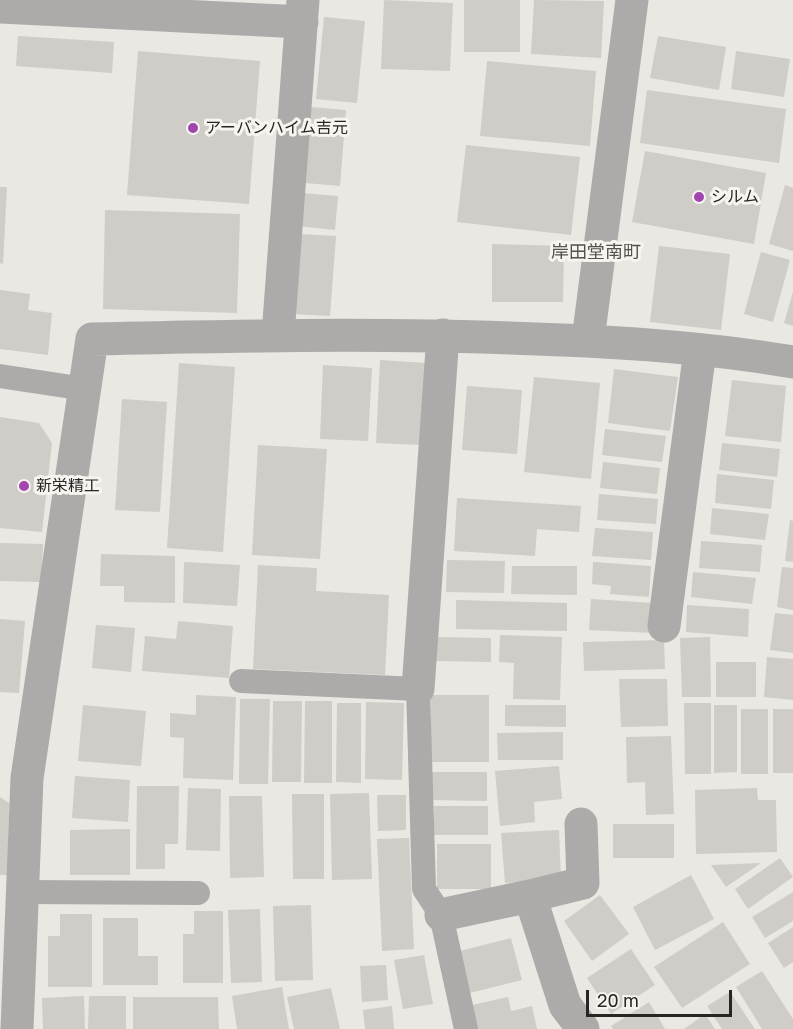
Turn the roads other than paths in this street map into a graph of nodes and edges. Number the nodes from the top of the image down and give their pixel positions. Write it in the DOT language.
graph roads {
  1 [pos="632,0"];
  2 [pos="97,6"];
  3 [pos="0,7"];
  4 [pos="303,11"];
  5 [pos="279,335"];
  6 [pos="443,335"];
  7 [pos="588,340"];
  8 [pos="700,350"];
  9 [pos="793,362"];
  10 [pos="0,376"];
  11 [pos="85,389"];
  12 [pos="664,626"];
  13 [pos="241,681"];
  14 [pos="418,689"];
  15 [pos="13,777"];
  16 [pos="581,824"];
  17 [pos="22,892"];
  18 [pos="198,893"];
  19 [pos="530,896"];
  20 [pos="441,915"];
  21 [pos="17,1029"];
  22 [pos="466,1029"];
  23 [pos="583,1029"];
  1 -- 7 [label="street"];
  2 -- 3 [label="street"];
  2 -- 4 [label="street"];
  4 -- 5 [label="street"];
  5 -- 6 [label="street"];
  5 -- 11 [label="street"];
  6 -- 7 [label="street"];
  6 -- 14 [label="street"];
  7 -- 8 [label="street"];
  8 -- 9 [label="street"];
  8 -- 12 [label="street"];
  10 -- 11 [label="lane"];
  11 -- 15 [label="street"];
  13 -- 14 [label="lane"];
  14 -- 20 [label="lane"];
  15 -- 17 [label="street"];
  16 -- 19 [label="street"];
  17 -- 18 [label="lane"];
  17 -- 21 [label="street"];
  19 -- 20 [label="street"];
  19 -- 23 [label="street"];
  20 -- 22 [label="lane"];
}
